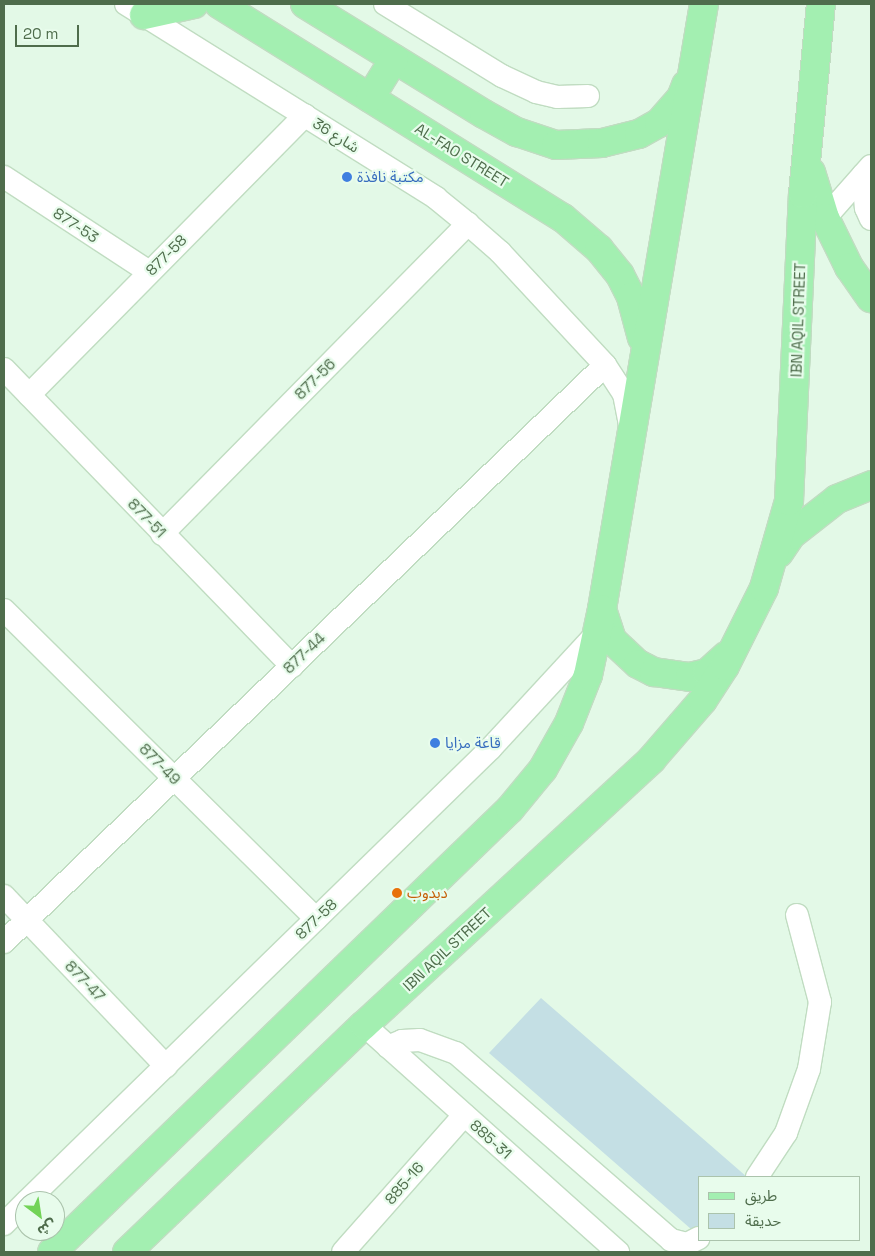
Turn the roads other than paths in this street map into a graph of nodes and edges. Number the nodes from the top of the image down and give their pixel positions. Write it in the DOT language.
graph roads {
  1 [pos="194,4"];
  2 [pos="219,4"];
  3 [pos="305,4"];
  4 [pos="386,4"];
  5 [pos="704,4"];
  6 [pos="821,4"];
  7 [pos="135,10"];
  8 [pos="695,57"];
  9 [pos="394,59"];
  10 [pos="588,96"];
  11 [pos="370,98"];
  12 [pos="305,115"];
  13 [pos="806,148"];
  14 [pos="867,170"];
  15 [pos="4,177"];
  16 [pos="825,218"];
  17 [pos="871,219"];
  18 [pos="468,224"];
  19 [pos="149,272"];
  20 [pos="871,298"];
  21 [pos="644,359"];
  22 [pos="4,369"];
  23 [pos="608,370"];
  24 [pos="29,395"];
  25 [pos="631,433"];
  26 [pos="871,485"];
  27 [pos="162,534"];
  28 [pos="772,564"];
  29 [pos="4,610"];
  30 [pos="600,620"];
  31 [pos="746,629"];
  32 [pos="292,666"];
  33 [pos="174,778"];
  34 [pos="4,896"];
  35 [pos="798,915"];
  36 [pos="316,919"];
  37 [pos="27,920"];
  38 [pos="4,942"];
  39 [pos="364,1025"];
  40 [pos="388,1047"];
  41 [pos="166,1066"];
  42 [pos="464,1115"];
  43 [pos="757,1176"];
  44 [pos="37,1191"];
  45 [pos="15,1213"];
  46 [pos="4,1224"];
  47 [pos="698,1238"];
  48 [pos="52,1252"];
  49 [pos="127,1252"];
  50 [pos="343,1252"];
  51 [pos="618,1252"];
  1 -- 7 [label="main road"];
  2 -- 11 [label="main road, AL-FAO STREET"];
  3 -- 9 [label="main road"];
  4 -- 10 [label="street"];
  5 -- 8 [label="main road, IBN AQIL STREET"];
  6 -- 13 [label="main road, IBN AQIL STREET"];
  7 -- 12 [label="street, شارع 36"];
  8 -- 9 [label="main road"];
  8 -- 21 [label="main road, IBN AQIL STREET"];
  9 -- 11 [label="main road"];
  11 -- 21 [label="main road, AL-FAO STREET"];
  12 -- 18 [label="street, شارع 36"];
  12 -- 19 [label="street, 877-58"];
  13 -- 16 [label="main road"];
  13 -- 28 [label="main road, IBN AQIL STREET"];
  14 -- 16 [label="street"];
  14 -- 17 [label="street"];
  15 -- 19 [label="street, 877-53"];
  16 -- 20 [label="main road"];
  18 -- 23 [label="street, شارع 36"];
  18 -- 27 [label="street, 877-56"];
  19 -- 24 [label="street, 877-58"];
  21 -- 23 [label="street"];
  21 -- 25 [label="main road, IBN AQIL STREET"];
  22 -- 24 [label="street, 877-51"];
  23 -- 25 [label="street, شارع 36"];
  23 -- 32 [label="street, 877-44"];
  24 -- 27 [label="street, 877-51"];
  25 -- 30 [label="main road, IBN AQIL STREET"];
  26 -- 28 [label="main road"];
  27 -- 32 [label="street, 877-51"];
  28 -- 31 [label="main road, IBN AQIL STREET"];
  29 -- 33 [label="street, 877-49"];
  30 -- 31 [label="main road, IBN AQIL STREET"];
  30 -- 36 [label="street, 877-58"];
  30 -- 48 [label="main road, IBN AQIL STREET"];
  31 -- 39 [label="main road, IBN AQIL STREET"];
  32 -- 33 [label="street, 877-44"];
  33 -- 36 [label="street, 877-49"];
  33 -- 37 [label="street, 877-44"];
  34 -- 37 [label="street, 877-47"];
  35 -- 43 [label="street"];
  36 -- 41 [label="street, 877-58"];
  37 -- 38 [label="street, 877-44"];
  37 -- 41 [label="street, 877-47"];
  39 -- 40 [label="street, 885-31"];
  39 -- 49 [label="main road, IBN AQIL STREET"];
  40 -- 42 [label="street, 885-31"];
  40 -- 47 [label="street"];
  41 -- 44 [label="street, 877-58"];
  42 -- 50 [label="street, 885-16"];
  42 -- 51 [label="street, 885-31"];
  45 -- 46 [label="street, 877-58"];
}
